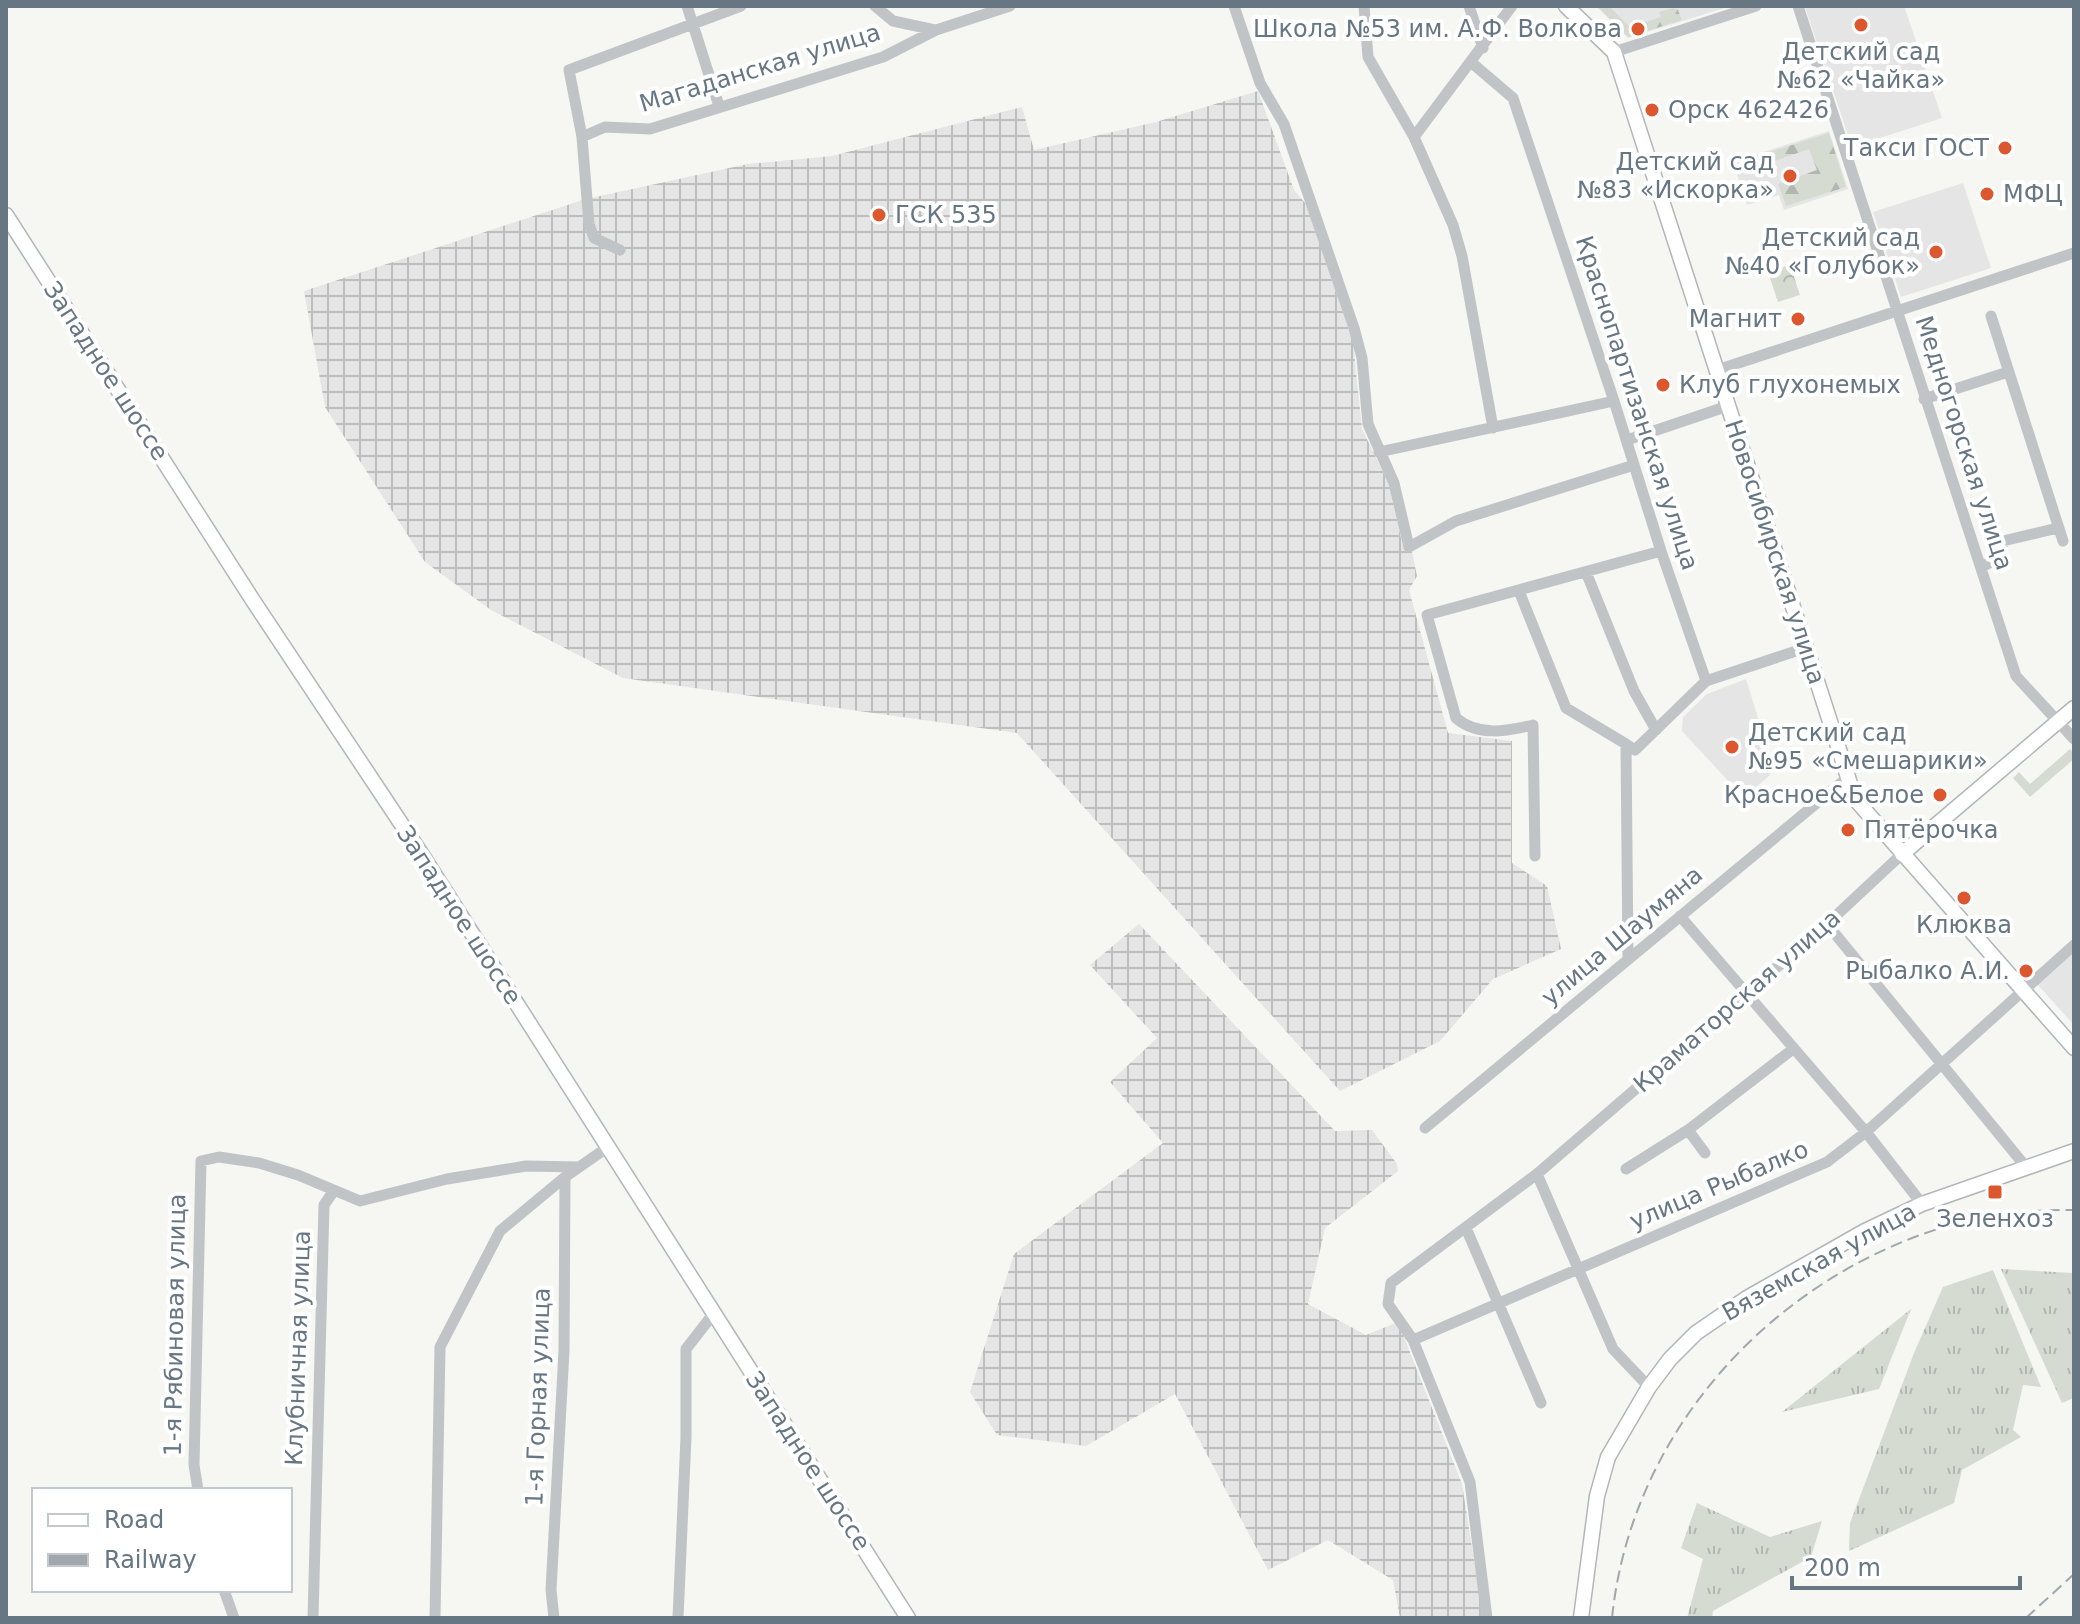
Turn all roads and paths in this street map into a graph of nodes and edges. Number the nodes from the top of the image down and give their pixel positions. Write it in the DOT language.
graph roads {
  1 [pos="687,6"];
  2 [pos="741,6"];
  3 [pos="875,6"];
  4 [pos="1010,6"];
  5 [pos="1234,6"];
  6 [pos="1364,6"];
  7 [pos="1469,6"];
  8 [pos="1512,6"];
  9 [pos="1566,6"];
  10 [pos="1756,6"];
  11 [pos="1798,6"];
  12 [pos="692,22"];
  13 [pos="936,30"];
  14 [pos="1483,48"];
  15 [pos="1614,52"];
  16 [pos="1472,63"];
  17 [pos="719,106"];
  18 [pos="582,137"];
  19 [pos="1414,137"];
  20 [pos="6,215"];
  21 [pos="620,250"];
  22 [pos="2074,253"];
  23 [pos="1897,311"];
  24 [pos="1991,316"];
  25 [pos="1717,370"];
  26 [pos="2008,372"];
  27 [pos="1924,399"];
  28 [pos="1614,401"];
  29 [pos="1728,406"];
  30 [pos="1493,428"];
  31 [pos="1627,440"];
  32 [pos="1379,452"];
  33 [pos="1634,465"];
  34 [pos="2058,528"];
  35 [pos="2063,541"];
  36 [pos="1661,551"];
  37 [pos="1982,567"];
  38 [pos="1586,572"];
  39 [pos="1519,591"];
  40 [pos="1805,648"];
  41 [pos="1706,681"];
  42 [pos="2074,708"];
  43 [pos="2059,721"];
  44 [pos="1656,730"];
  45 [pos="2074,739"];
  46 [pos="1626,744"];
  47 [pos="1847,778"];
  48 [pos="1902,854"];
  49 [pos="1535,856"];
  50 [pos="1680,916"];
  51 [pos="1827,924"];
  52 [pos="2074,945"];
  53 [pos="1628,959"];
  54 [pos="2023,989"];
  55 [pos="1746,994"];
  56 [pos="2074,1048"];
  57 [pos="1793,1049"];
  58 [pos="1943,1063"];
  59 [pos="1425,1128"];
  60 [pos="1688,1130"];
  61 [pos="1866,1132"];
  62 [pos="608,1147"];
  63 [pos="1705,1153"];
  64 [pos="2070,1154"];
  65 [pos="578,1167"];
  66 [pos="2026,1167"];
  67 [pos="1626,1169"];
  68 [pos="1537,1174"];
  69 [pos="565,1177"];
  70 [pos="333,1192"];
  71 [pos="1922,1204"];
  72 [pos="1466,1228"];
  73 [pos="1578,1269"];
  74 [pos="1499,1304"];
  75 [pos="714,1313"];
  76 [pos="1413,1340"];
  77 [pos="1649,1387"];
  78 [pos="1541,1403"];
  79 [pos="198,1488"];
  80 [pos="225,1592"];
  81 [pos="313,1612"];
  82 [pos="234,1618"];
  83 [pos="323,1618"];
  84 [pos="435,1618"];
  85 [pos="554,1618"];
  86 [pos="678,1618"];
  87 [pos="908,1618"];
  88 [pos="1487,1618"];
  89 [pos="1581,1618"];
  1 -- 12 [label="street"];
  2 -- 12 [label="street"];
  3 -- 13 [label="street"];
  4 -- 13 [label="street, Магаданская улица"];
  5 -- 32 [label="street"];
  6 -- 19 [label="street"];
  7 -- 14 [label="street"];
  8 -- 14 [label="street"];
  9 -- 15 [label="main road, Новосибирская улица"];
  10 -- 15 [label="street"];
  11 -- 23 [label="street, Медногорская улица"];
  12 -- 17 [label="street"];
  12 -- 18 [label="street"];
  13 -- 17 [label="street, Магаданская улица"];
  14 -- 16 [label="street"];
  15 -- 25 [label="main road, Новосибирская улица"];
  16 -- 19 [label="street"];
  16 -- 28 [label="street, Краснопартизанская улица"];
  17 -- 18 [label="street, Магаданская улица"];
  18 -- 21 [label="street"];
  19 -- 30 [label="street"];
  20 -- 62 [label="main road, Западное шоссе"];
  22 -- 23 [label="street"];
  23 -- 25 [label="street"];
  23 -- 27 [label="street, Медногорская улица"];
  24 -- 26 [label="street"];
  25 -- 29 [label="main road, Новосибирская улица"];
  26 -- 27 [label="street"];
  26 -- 34 [label="street"];
  27 -- 37 [label="street, Медногорская улица"];
  28 -- 30 [label="street"];
  28 -- 31 [label="street, Краснопартизанская улица"];
  29 -- 31 [label="street"];
  29 -- 40 [label="main road, Новосибирская улица"];
  30 -- 32 [label="street"];
  31 -- 33 [label="street, Краснопартизанская улица"];
  32 -- 33 [label="street"];
  33 -- 36 [label="street, Краснопартизанская улица"];
  34 -- 35 [label="street"];
  34 -- 37 [label="street"];
  36 -- 38 [label="street"];
  36 -- 41 [label="street, Краснопартизанская улица"];
  37 -- 43 [label="street, Медногорская улица"];
  38 -- 39 [label="street"];
  38 -- 44 [label="street"];
  39 -- 46 [label="street"];
  39 -- 49 [label="street"];
  40 -- 41 [label="street"];
  40 -- 47 [label="main road, Новосибирская улица"];
  41 -- 44 [label="street"];
  42 -- 43 [label="main road, Краматорская улица"];
  43 -- 45 [label="street, Медногорская улица"];
  43 -- 48 [label="main road, Краматорская улица"];
  44 -- 46 [label="street"];
  46 -- 53 [label="street"];
  47 -- 48 [label="main road, Новосибирская улица"];
  47 -- 50 [label="street, улица Шаумяна"];
  48 -- 51 [label="street, Краматорская улица"];
  48 -- 54 [label="main road, Новосибирская улица"];
  50 -- 53 [label="street, улица Шаумяна"];
  50 -- 55 [label="street"];
  51 -- 55 [label="street, Краматорская улица"];
  51 -- 58 [label="street"];
  52 -- 54 [label="street, улица Рыбалко"];
  53 -- 59 [label="street, улица Шаумяна"];
  54 -- 56 [label="main road, Новосибирская улица"];
  54 -- 58 [label="street, улица Рыбалко"];
  55 -- 57 [label="street"];
  55 -- 68 [label="street, Краматорская улица"];
  57 -- 60 [label="street"];
  57 -- 61 [label="street"];
  58 -- 61 [label="street, улица Рыбалко"];
  58 -- 66 [label="street"];
  60 -- 63 [label="street"];
  60 -- 67 [label="street"];
  61 -- 71 [label="street"];
  61 -- 73 [label="street, улица Рыбалко"];
  62 -- 65 [label="street"];
  62 -- 75 [label="main road, Западное шоссе"];
  64 -- 66 [label="main road, Вяземская улица"];
  65 -- 69 [label="street"];
  65 -- 70 [label="street"];
  66 -- 71 [label="main road, Вяземская улица"];
  68 -- 72 [label="street, Краматорская улица"];
  68 -- 73 [label="street"];
  69 -- 84 [label="street"];
  69 -- 85 [label="street, 1-я Горная улица"];
  70 -- 79 [label="street, 1-я Рябиновая улица"];
  70 -- 81 [label="street, Клубничная улица"];
  71 -- 77 [label="main road, Вяземская улица"];
  72 -- 74 [label="street"];
  72 -- 76 [label="street, Краматорская улица"];
  73 -- 74 [label="street, улица Рыбалко"];
  73 -- 77 [label="street"];
  74 -- 76 [label="street, улица Рыбалко"];
  74 -- 78 [label="street"];
  75 -- 86 [label="street"];
  75 -- 87 [label="main road, Западное шоссе"];
  76 -- 88 [label="street"];
  77 -- 89 [label="main road, Вяземская улица"];
  80 -- 82 [label="street"];
  81 -- 83 [label="street, Клубничная улица"];
}
